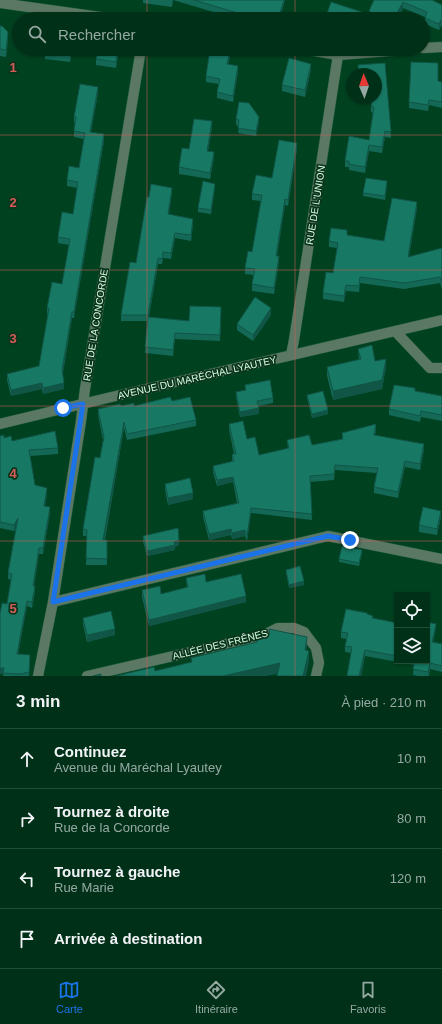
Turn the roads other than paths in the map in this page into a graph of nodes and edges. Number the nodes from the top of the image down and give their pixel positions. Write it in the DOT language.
graph roads {
  1 [pos="0,3"];
  2 [pos="64,12"];
  3 [pos="442,47"];
  4 [pos="430,48"];
  5 [pos="140,56"];
  6 [pos="338,56"];
  7 [pos="442,320"];
  8 [pos="395,331"];
  9 [pos="291,355"];
  10 [pos="442,368"];
  11 [pos="83,404"];
  12 [pos="0,424"];
  13 [pos="442,559"];
  14 [pos="53,602"];
  15 [pos="38,676"];
  16 [pos="87,676"];
  17 [pos="316,676"];
  1 -- 2 [label="street"];
  3 -- 4 [label="street"];
  5 -- 11 [label="street, RUE DE LA CONCORDE"];
  6 -- 9 [label="street, RUE DE L'UNION"];
  7 -- 8 [label="street, AVENUE DU MARÉCHAL LYAUTEY"];
  8 -- 9 [label="street, AVENUE DU MARÉCHAL LYAUTEY"];
  8 -- 10 [label="street"];
  9 -- 11 [label="street, AVENUE DU MARÉCHAL LYAUTEY"];
  11 -- 12 [label="street, AVENUE DU MARÉCHAL LYAUTEY"];
  11 -- 14 [label="street, RUE DE LA CONCORDE"];
  13 -- 14 [label="street"];
  14 -- 15 [label="street, RUE DE LA CONCORDE"];
  16 -- 17 [label="street, ALLÉE DES FRÊNES"];
}
